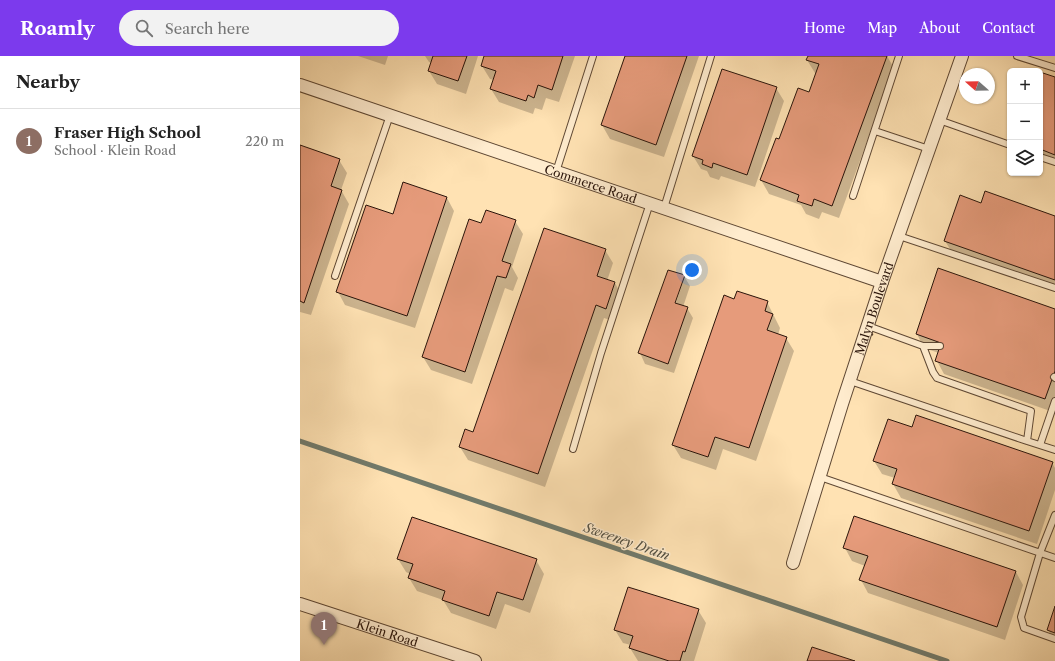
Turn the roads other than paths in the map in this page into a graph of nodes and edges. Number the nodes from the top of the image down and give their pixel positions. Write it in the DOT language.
graph roads {
  1 [pos="593,56"];
  2 [pos="711,56"];
  3 [pos="899,56"];
  4 [pos="1017,56"];
  5 [pos="960,57"];
  6 [pos="1055,68"];
  7 [pos="300,85"];
  8 [pos="390,115"];
  9 [pos="939,120"];
  10 [pos="875,131"];
  11 [pos="1007,145"];
  12 [pos="929,149"];
  13 [pos="1043,158"];
  14 [pos="1055,162"];
  15 [pos="556,172"];
  16 [pos="853,196"];
  17 [pos="650,203"];
  18 [pos="664,208"];
  19 [pos="899,236"];
  20 [pos="336,276"];
  21 [pos="882,282"];
  22 [pos="1055,288"];
  23 [pos="868,326"];
  24 [pos="923,346"];
  25 [pos="940,346"];
  26 [pos="850,381"];
  27 [pos="1055,402"];
  28 [pos="1027,440"];
  29 [pos="1040,445"];
  30 [pos="573,449"];
  31 [pos="1055,450"];
  32 [pos="820,477"];
  33 [pos="1055,515"];
  34 [pos="1040,553"];
  35 [pos="1055,558"];
  36 [pos="793,563"];
  37 [pos="300,604"];
  38 [pos="1055,639"];
  39 [pos="475,661"];
  1 -- 15 [label="lane"];
  2 -- 18 [label="lane"];
  3 -- 10 [label="lane"];
  4 -- 6 [label="lane"];
  5 -- 9 [label="street, Malyn Boulevard"];
  7 -- 8 [label="street, Commerce Road"];
  8 -- 15 [label="street, Commerce Road"];
  8 -- 20 [label="lane"];
  9 -- 11 [label="lane"];
  9 -- 12 [label="street, Malyn Boulevard"];
  10 -- 12 [label="lane"];
  10 -- 16 [label="lane"];
  12 -- 19 [label="street, Malyn Boulevard"];
  13 -- 14 [label="lane"];
  15 -- 17 [label="street, Commerce Road"];
  17 -- 18 [label="street, Commerce Road"];
  17 -- 30 [label="lane"];
  18 -- 21 [label="street, Commerce Road"];
  19 -- 21 [label="street, Malyn Boulevard"];
  19 -- 22 [label="lane"];
  21 -- 23 [label="street, Malyn Boulevard"];
  23 -- 24 [label="lane"];
  23 -- 26 [label="street, Malyn Boulevard"];
  24 -- 25 [label="lane"];
  24 -- 28 [label="lane"];
  26 -- 28 [label="lane"];
  26 -- 32 [label="street, Malyn Boulevard"];
  27 -- 29 [label="lane"];
  28 -- 29 [label="lane"];
  29 -- 31 [label="lane"];
  32 -- 34 [label="lane"];
  32 -- 36 [label="street, Malyn Boulevard"];
  33 -- 34 [label="lane"];
  34 -- 35 [label="lane"];
  34 -- 38 [label="lane"];
  37 -- 39 [label="street, Klein Road"];
}
